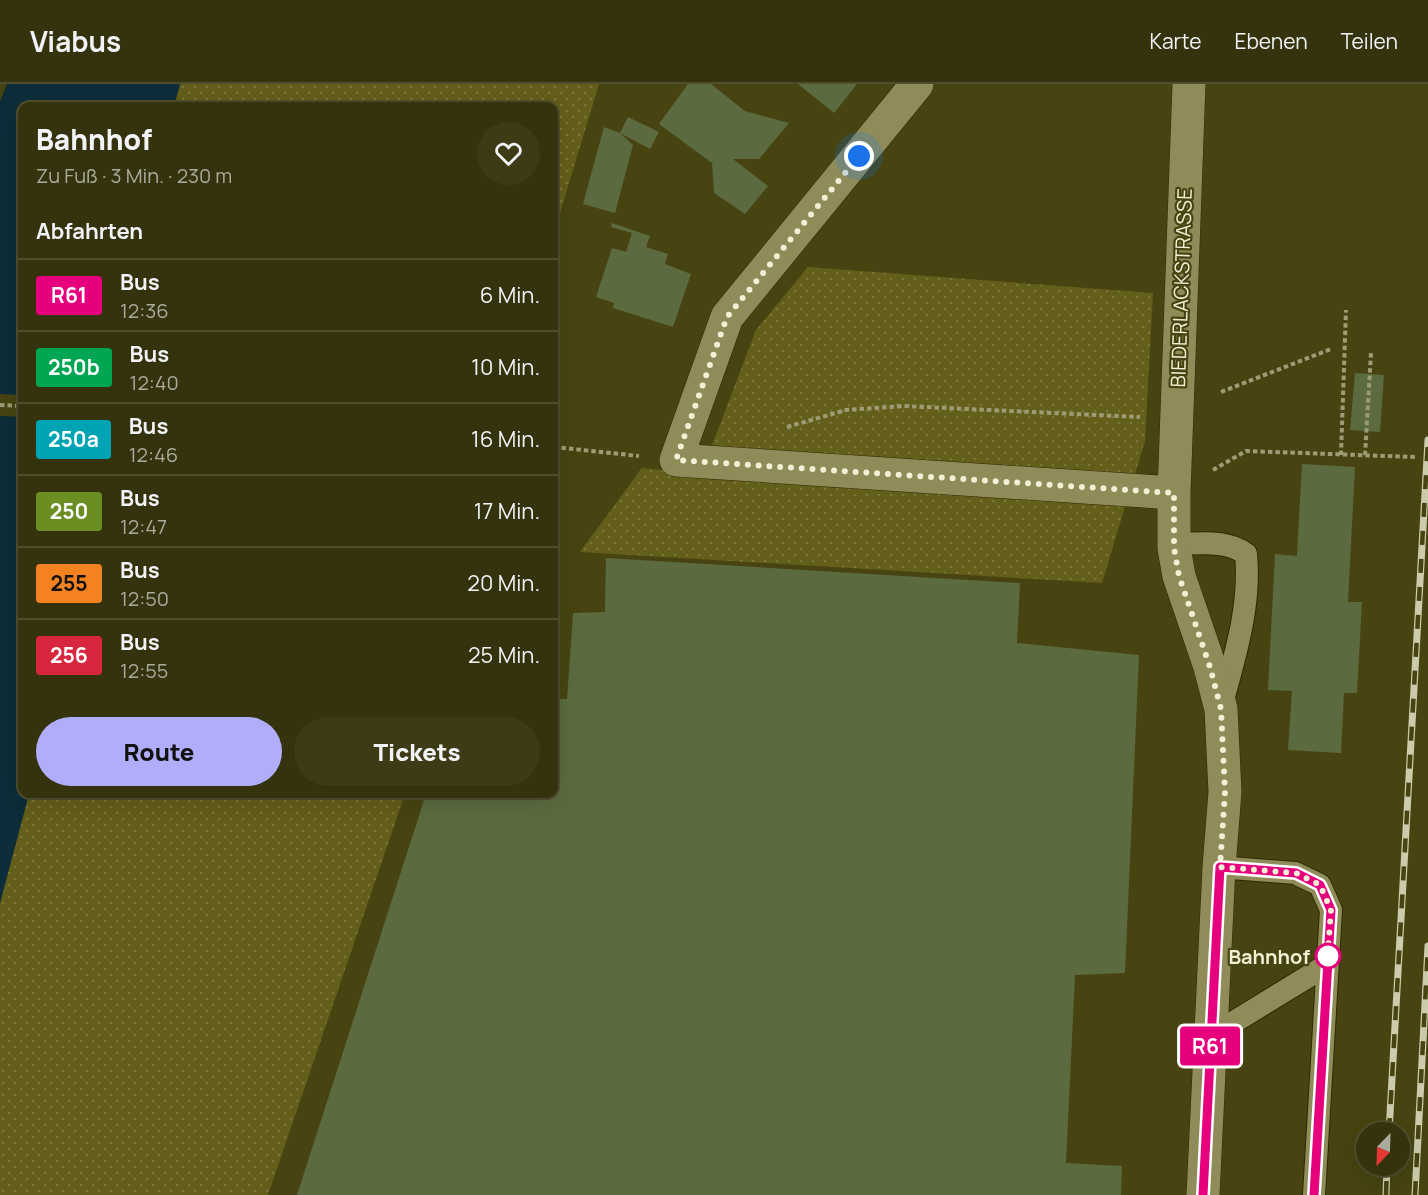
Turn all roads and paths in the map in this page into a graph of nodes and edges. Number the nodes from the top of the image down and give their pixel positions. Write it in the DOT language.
graph roads {
  1 [pos="917,84"];
  2 [pos="1190,84"];
  3 [pos="1346,310"];
  4 [pos="1331,349"];
  5 [pos="1371,353"];
  6 [pos="1221,392"];
  7 [pos="0,405"];
  8 [pos="18,406"];
  9 [pos="1148,417"];
  10 [pos="558,447"];
  11 [pos="1341,455"];
  12 [pos="1365,455"];
  13 [pos="1416,457"];
  14 [pos="676,460"];
  15 [pos="744,466"];
  16 [pos="1174,493"];
  17 [pos="1174,544"];
  18 [pos="1221,709"];
  19 [pos="1220,867"];
  20 [pos="1327,965"];
  21 [pos="1211,1036"];
  22 [pos="1203,1195"];
  23 [pos="1314,1195"];
  1 -- 14 [label="street"];
  2 -- 16 [label="street, BIEDERLACKSTRASSE"];
  3 -- 11 [label="path"];
  4 -- 6 [label="path"];
  5 -- 12 [label="path"];
  7 -- 8 [label="path"];
  9 -- 15 [label="path"];
  10 -- 14 [label="path"];
  11 -- 12 [label="path"];
  11 -- 16 [label="path"];
  12 -- 13 [label="path"];
  14 -- 15 [label="street"];
  15 -- 16 [label="street"];
  16 -- 17 [label="street, BIEDERLACKSTRASSE"];
  17 -- 18 [label="street, BIEDERLACKSTRASSE"];
  17 -- 18 [label="lane"];
  18 -- 19 [label="street, BIEDERLACKSTRASSE"];
  19 -- 20 [label="lane"];
  19 -- 21 [label="street, BIEDERLACKSTRASSE"];
  20 -- 21 [label="lane"];
  20 -- 23 [label="lane"];
  21 -- 22 [label="street, BIEDERLACKSTRASSE"];
}
